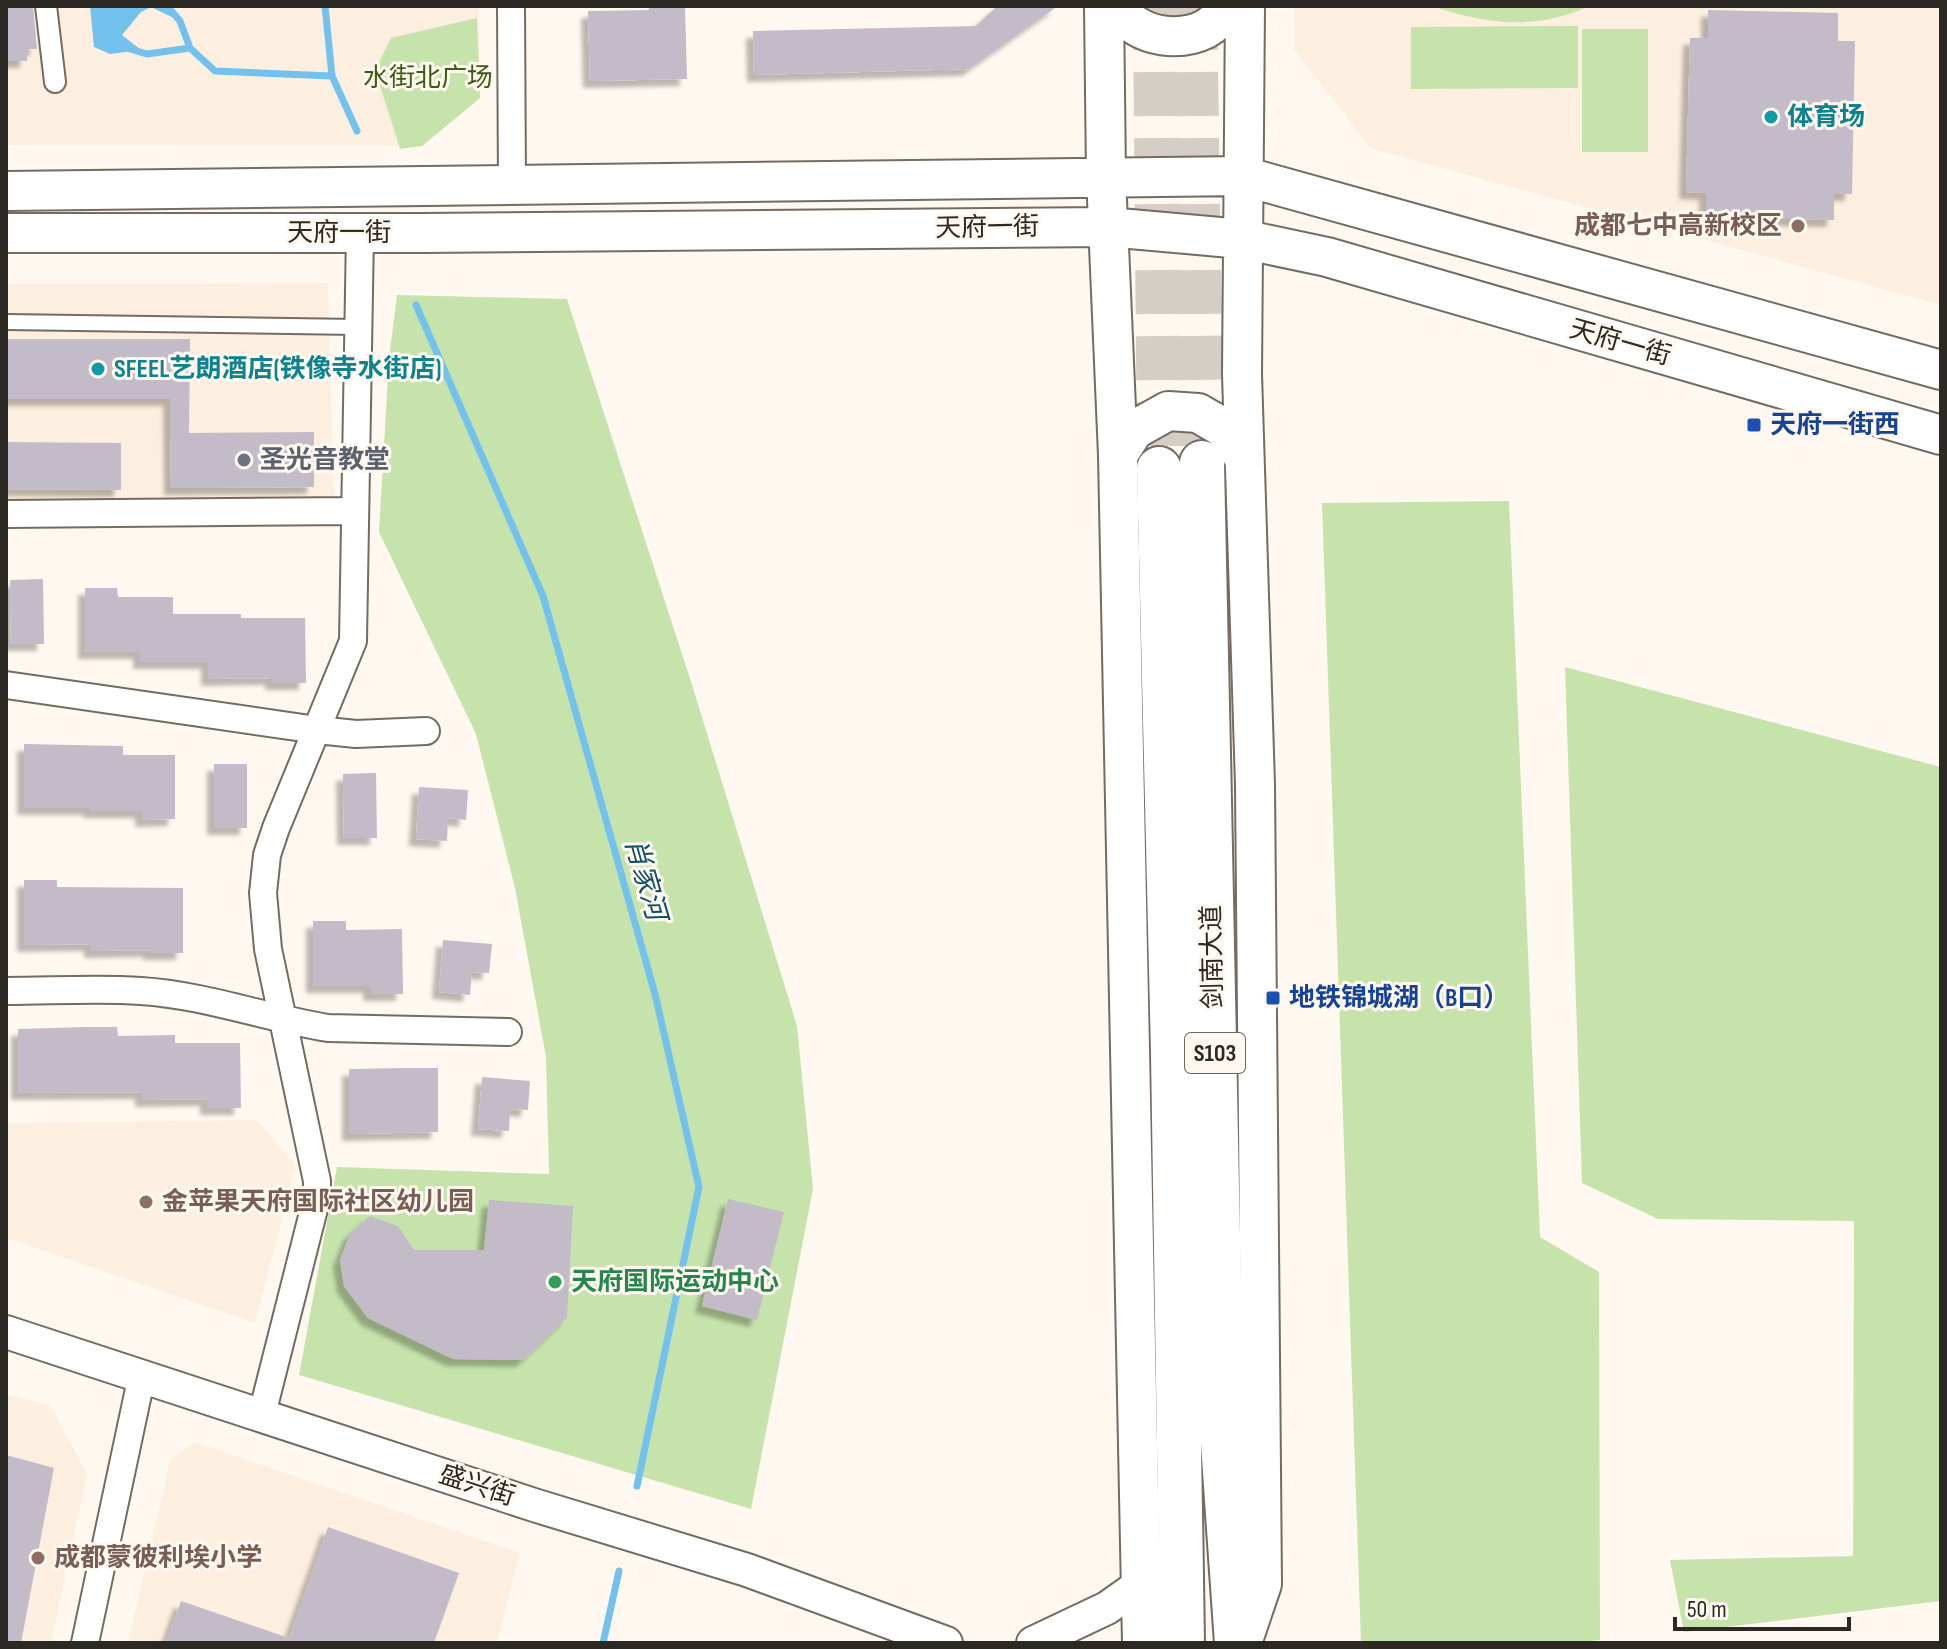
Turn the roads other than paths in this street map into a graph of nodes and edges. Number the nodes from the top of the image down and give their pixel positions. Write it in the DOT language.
graph roads {
  1 [pos="46,6"];
  2 [pos="511,6"];
  3 [pos="1104,6"];
  4 [pos="1119,6"];
  5 [pos="1227,6"];
  6 [pos="1245,6"];
  7 [pos="55,82"];
  8 [pos="1106,176"];
  9 [pos="1243,176"];
  10 [pos="512,185"];
  11 [pos="6,191"];
  12 [pos="1108,227"];
  13 [pos="6,233"];
  14 [pos="360,233"];
  15 [pos="1242,239"];
  16 [pos="6,322"];
  17 [pos="358,327"];
  18 [pos="1941,370"];
  19 [pos="1941,435"];
  20 [pos="1118,455"];
  21 [pos="1223,460"];
  22 [pos="1159,469"];
  23 [pos="355,511"];
  24 [pos="6,514"];
  25 [pos="6,685"];
  26 [pos="317,730"];
  27 [pos="426,731"];
  28 [pos="6,991"];
  29 [pos="283,1018"];
  30 [pos="508,1032"];
  31 [pos="6,1332"];
  32 [pos="142,1375"];
  33 [pos="262,1414"];
  34 [pos="1141,1584"];
  35 [pos="85,1643"];
  36 [pos="946,1643"];
  37 [pos="1033,1643"];
  38 [pos="1142,1643"];
  39 [pos="1182,1643"];
  40 [pos="1240,1643"];
  1 -- 7 [label="street"];
  2 -- 10 [label="street"];
  3 -- 8 [label="main road"];
  4 -- 5 [label="main road"];
  6 -- 9 [label="main road"];
  8 -- 9 [label="main road, 天府一街"];
  8 -- 10 [label="main road, 天府一街"];
  8 -- 12 [label="main road"];
  9 -- 15 [label="main road"];
  9 -- 18 [label="main road, 天府一街"];
  10 -- 11 [label="main road, 天府一街"];
  12 -- 14 [label="main road, 天府一街"];
  12 -- 15 [label="main road, 天府一街"];
  12 -- 20 [label="main road"];
  13 -- 14 [label="main road, 天府一街"];
  14 -- 17 [label="street"];
  15 -- 19 [label="main road, 天府一街"];
  15 -- 21 [label="main road"];
  16 -- 17 [label="lane"];
  17 -- 23 [label="street"];
  20 -- 21 [label="main road"];
  20 -- 34 [label="main road"];
  21 -- 40 [label="highway, 剑南大道 / S103"];
  22 -- 39 [label="highway, 剑南大道 / S103"];
  23 -- 24 [label="street"];
  23 -- 26 [label="street"];
  25 -- 26 [label="street"];
  26 -- 27 [label="street"];
  26 -- 29 [label="street"];
  28 -- 29 [label="street"];
  29 -- 30 [label="street"];
  29 -- 33 [label="street"];
  31 -- 32 [label="street, 盛兴街"];
  32 -- 33 [label="street, 盛兴街"];
  32 -- 35 [label="street"];
  33 -- 36 [label="street, 盛兴街"];
  34 -- 37 [label="street"];
  34 -- 38 [label="main road"];
}
